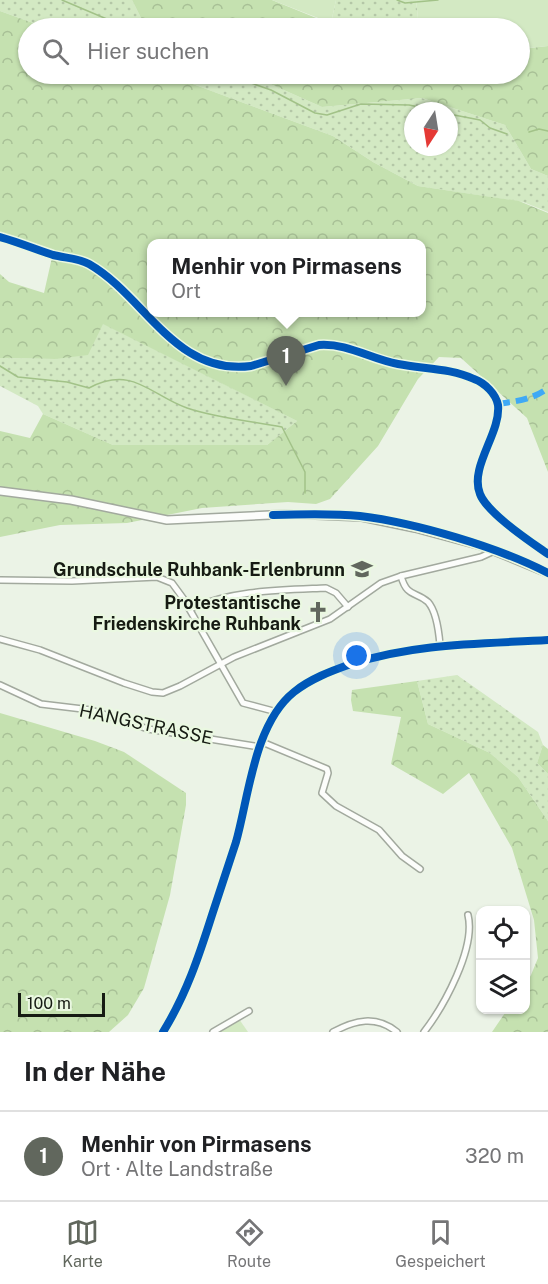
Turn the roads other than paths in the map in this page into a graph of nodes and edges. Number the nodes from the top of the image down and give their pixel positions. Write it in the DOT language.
graph roads {
  1 [pos="0,237"];
  2 [pos="147,315"];
  3 [pos="149,317"];
  4 [pos="0,490"];
  5 [pos="494,551"];
  6 [pos="548,553"];
  7 [pos="548,573"];
  8 [pos="401,576"];
  9 [pos="0,580"];
  10 [pos="348,607"];
  11 [pos="190,609"];
  12 [pos="0,639"];
  13 [pos="548,640"];
  14 [pos="440,645"];
  15 [pos="222,663"];
  16 [pos="0,685"];
  17 [pos="277,712"];
  18 [pos="261,745"];
  19 [pos="420,869"];
  20 [pos="468,915"];
  21 [pos="249,1011"];
  22 [pos="163,1032"];
  23 [pos="213,1032"];
  24 [pos="333,1032"];
  25 [pos="397,1032"];
  26 [pos="424,1032"];
  1 -- 2 [label="street"];
  3 -- 6 [label="street"];
  4 -- 5 [label="main road"];
  5 -- 7 [label="main road"];
  5 -- 8 [label="street"];
  8 -- 10 [label="street"];
  8 -- 14 [label="street"];
  9 -- 11 [label="street"];
  10 -- 11 [label="street"];
  10 -- 15 [label="street"];
  11 -- 15 [label="street"];
  12 -- 15 [label="street"];
  13 -- 14 [label="street"];
  14 -- 17 [label="street"];
  15 -- 17 [label="street"];
  16 -- 18 [label="street, HANGSTRASSE"];
  17 -- 18 [label="street"];
  18 -- 19 [label="street, HANGSTRASSE"];
  18 -- 22 [label="street"];
  20 -- 26 [label="street"];
  21 -- 23 [label="street"];
  24 -- 25 [label="street"];
}
